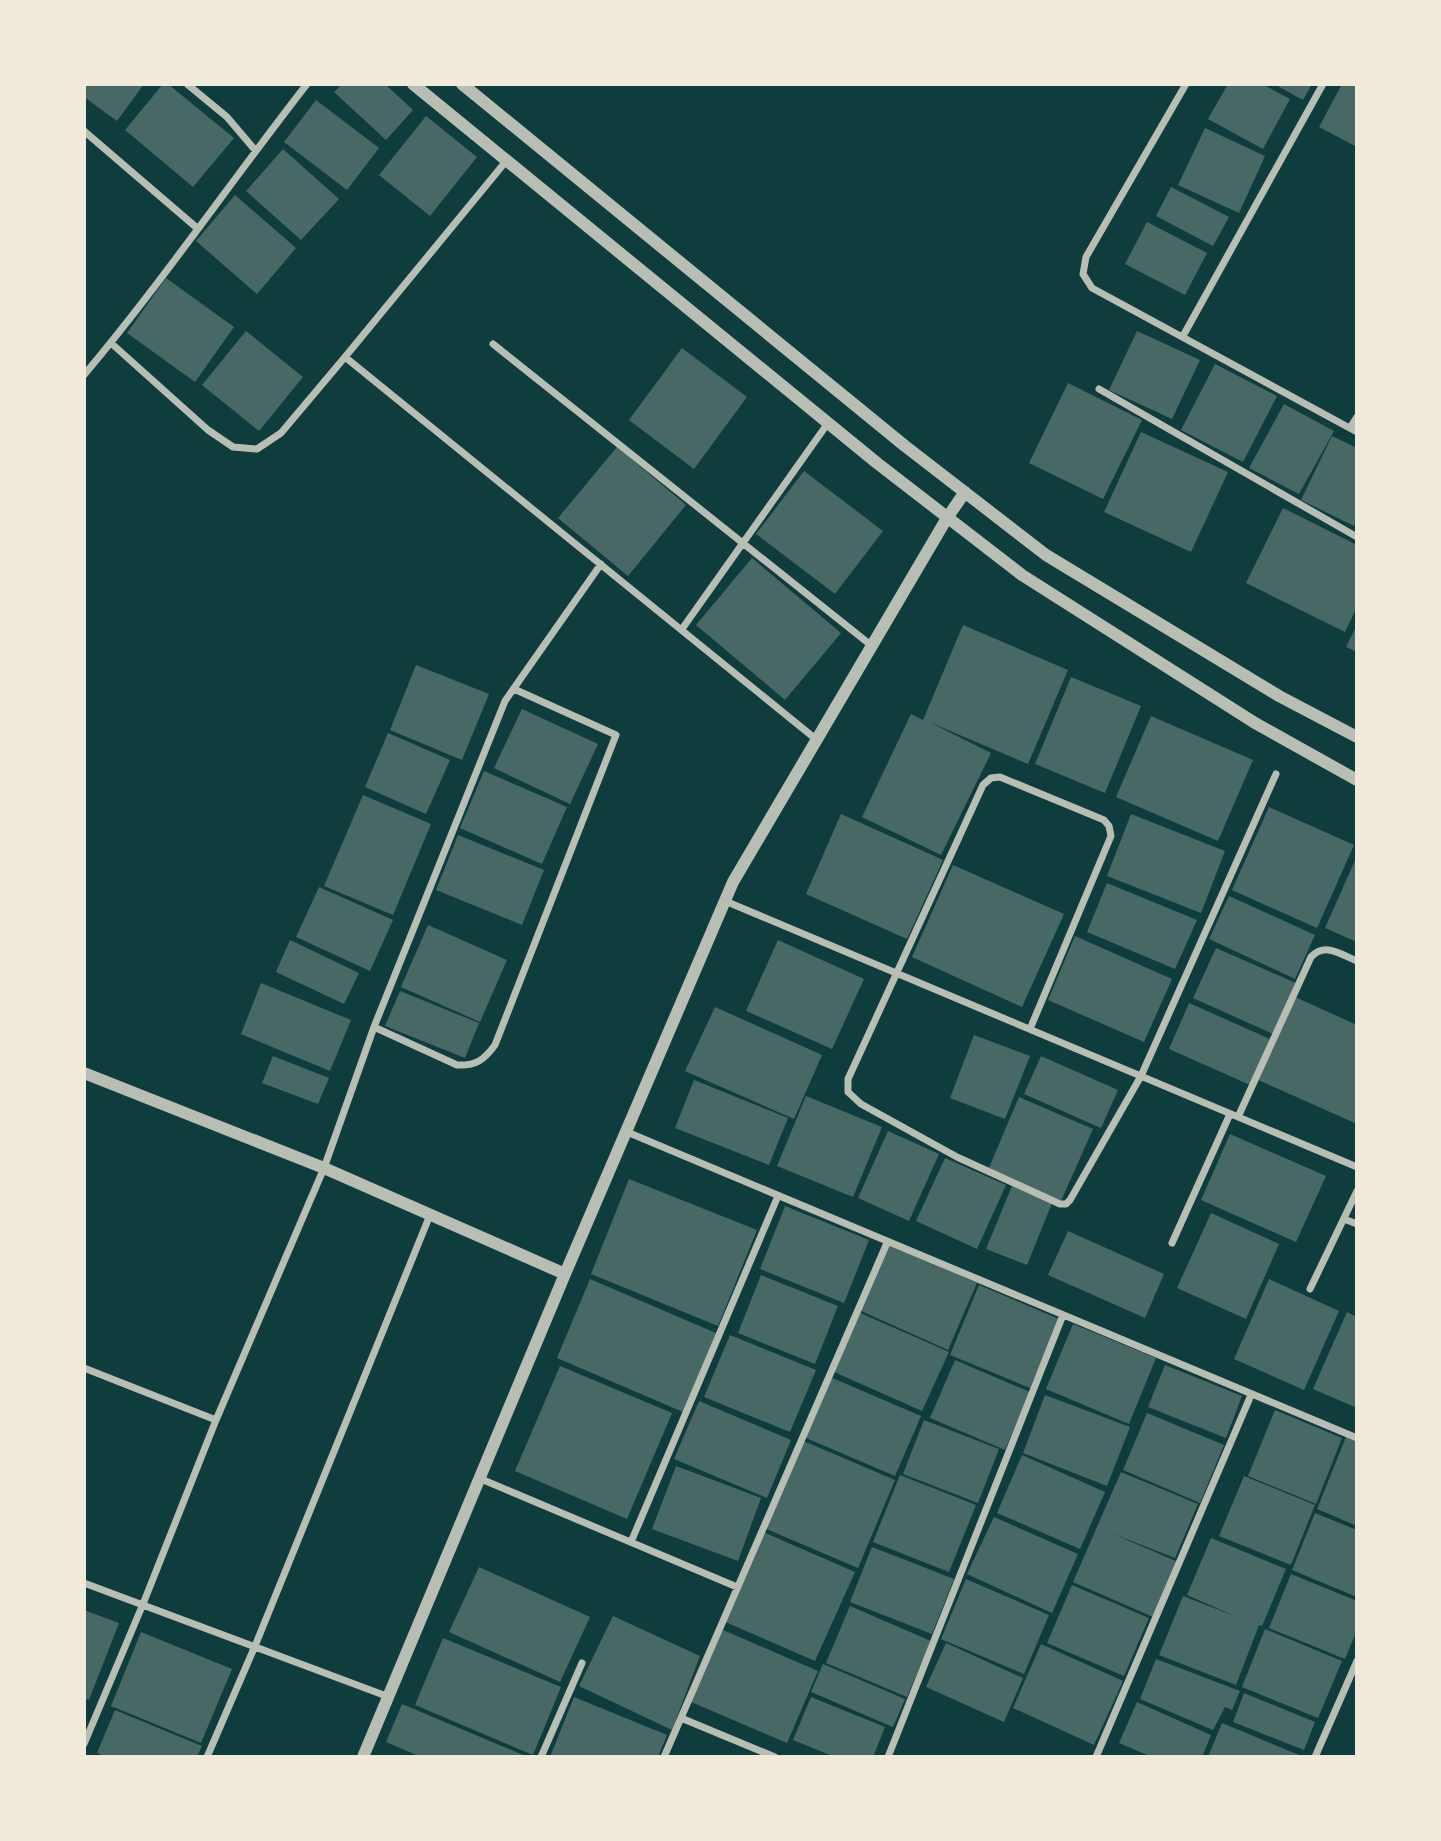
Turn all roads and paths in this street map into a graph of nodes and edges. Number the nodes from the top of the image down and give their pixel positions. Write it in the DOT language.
graph roads {
  1 [pos="187,84"];
  2 [pos="307,84"];
  3 [pos="413,84"];
  4 [pos="462,84"];
  5 [pos="1185,84"];
  6 [pos="1323,84"];
  7 [pos="84,131"];
  8 [pos="255,150"];
  9 [pos="507,160"];
  10 [pos="197,228"];
  11 [pos="1183,336"];
  12 [pos="111,343"];
  13 [pos="493,344"];
  14 [pos="345,358"];
  15 [pos="84,375"];
  16 [pos="1099,389"];
  17 [pos="1357,417"];
  18 [pos="828,423"];
  19 [pos="1354,430"];
  20 [pos="965,492"];
  21 [pos="947,517"];
  22 [pos="1357,537"];
  23 [pos="743,544"];
  24 [pos="601,564"];
  25 [pos="681,629"];
  26 [pos="872,646"];
  27 [pos="514,689"];
  28 [pos="1357,737"];
  29 [pos="817,740"];
  30 [pos="1276,774"];
  31 [pos="1357,780"];
  32 [pos="725,901"];
  33 [pos="1357,961"];
  34 [pos="897,973"];
  35 [pos="374,1027"];
  36 [pos="1030,1029"];
  37 [pos="84,1073"];
  38 [pos="1141,1076"];
  39 [pos="1234,1115"];
  40 [pos="627,1132"];
  41 [pos="1357,1167"];
  42 [pos="324,1168"];
  43 [pos="1357,1191"];
  44 [pos="778,1196"];
  45 [pos="430,1215"];
  46 [pos="1344,1219"];
  47 [pos="1357,1224"];
  48 [pos="887,1242"];
  49 [pos="1172,1243"];
  50 [pos="565,1274"];
  51 [pos="1310,1289"];
  52 [pos="1063,1315"];
  53 [pos="84,1368"];
  54 [pos="1251,1395"];
  55 [pos="216,1420"];
  56 [pos="1357,1438"];
  57 [pos="481,1479"];
  58 [pos="631,1542"];
  59 [pos="84,1583"];
  60 [pos="737,1587"];
  61 [pos="143,1604"];
  62 [pos="255,1646"];
  63 [pos="1357,1661"];
  64 [pos="582,1663"];
  65 [pos="388,1697"];
  66 [pos="681,1718"];
  67 [pos="84,1744"];
  68 [pos="207,1757"];
  69 [pos="363,1757"];
  70 [pos="541,1757"];
  71 [pos="664,1757"];
  72 [pos="775,1757"];
  73 [pos="888,1757"];
  74 [pos="1096,1757"];
  75 [pos="1315,1757"];
  1 -- 8 [label="street"];
  2 -- 8 [label="street"];
  3 -- 9 [label="street"];
  4 -- 20 [label="street"];
  5 -- 11 [label="street"];
  6 -- 11 [label="street"];
  7 -- 10 [label="street"];
  8 -- 10 [label="street"];
  9 -- 14 [label="street"];
  9 -- 18 [label="street"];
  10 -- 12 [label="street"];
  11 -- 19 [label="street"];
  12 -- 14 [label="street"];
  12 -- 15 [label="street"];
  13 -- 23 [label="street"];
  14 -- 24 [label="street"];
  16 -- 22 [label="street"];
  17 -- 19 [label="street"];
  18 -- 21 [label="street"];
  18 -- 23 [label="street"];
  20 -- 21 [label="street"];
  20 -- 28 [label="street"];
  21 -- 26 [label="street"];
  21 -- 31 [label="street"];
  23 -- 25 [label="street"];
  23 -- 26 [label="street"];
  24 -- 25 [label="street"];
  24 -- 27 [label="street"];
  25 -- 29 [label="street"];
  26 -- 29 [label="street"];
  27 -- 35 [label="street"];
  27 -- 35 [label="street"];
  29 -- 32 [label="street"];
  30 -- 38 [label="street"];
  32 -- 34 [label="street"];
  32 -- 40 [label="street"];
  33 -- 39 [label="street"];
  34 -- 36 [label="street"];
  34 -- 36 [label="street"];
  34 -- 38 [label="street"];
  35 -- 42 [label="street"];
  36 -- 38 [label="street"];
  37 -- 42 [label="street"];
  38 -- 39 [label="street"];
  39 -- 41 [label="street"];
  39 -- 49 [label="street"];
  40 -- 44 [label="street"];
  40 -- 50 [label="street"];
  42 -- 45 [label="street"];
  42 -- 55 [label="street"];
  43 -- 46 [label="street"];
  44 -- 48 [label="street"];
  44 -- 58 [label="street"];
  45 -- 50 [label="street"];
  45 -- 62 [label="street"];
  46 -- 47 [label="street"];
  46 -- 51 [label="street"];
  48 -- 52 [label="street"];
  48 -- 60 [label="street"];
  50 -- 57 [label="street"];
  52 -- 54 [label="street"];
  52 -- 73 [label="street"];
  53 -- 55 [label="street"];
  54 -- 56 [label="street"];
  54 -- 74 [label="street"];
  55 -- 61 [label="street"];
  57 -- 58 [label="street"];
  57 -- 65 [label="street"];
  58 -- 60 [label="street"];
  59 -- 61 [label="street"];
  60 -- 66 [label="street"];
  61 -- 62 [label="street"];
  61 -- 67 [label="street"];
  62 -- 65 [label="street"];
  62 -- 68 [label="street"];
  63 -- 75 [label="street"];
  64 -- 70 [label="street"];
  65 -- 69 [label="street"];
  66 -- 71 [label="street"];
  66 -- 72 [label="street"];
}
